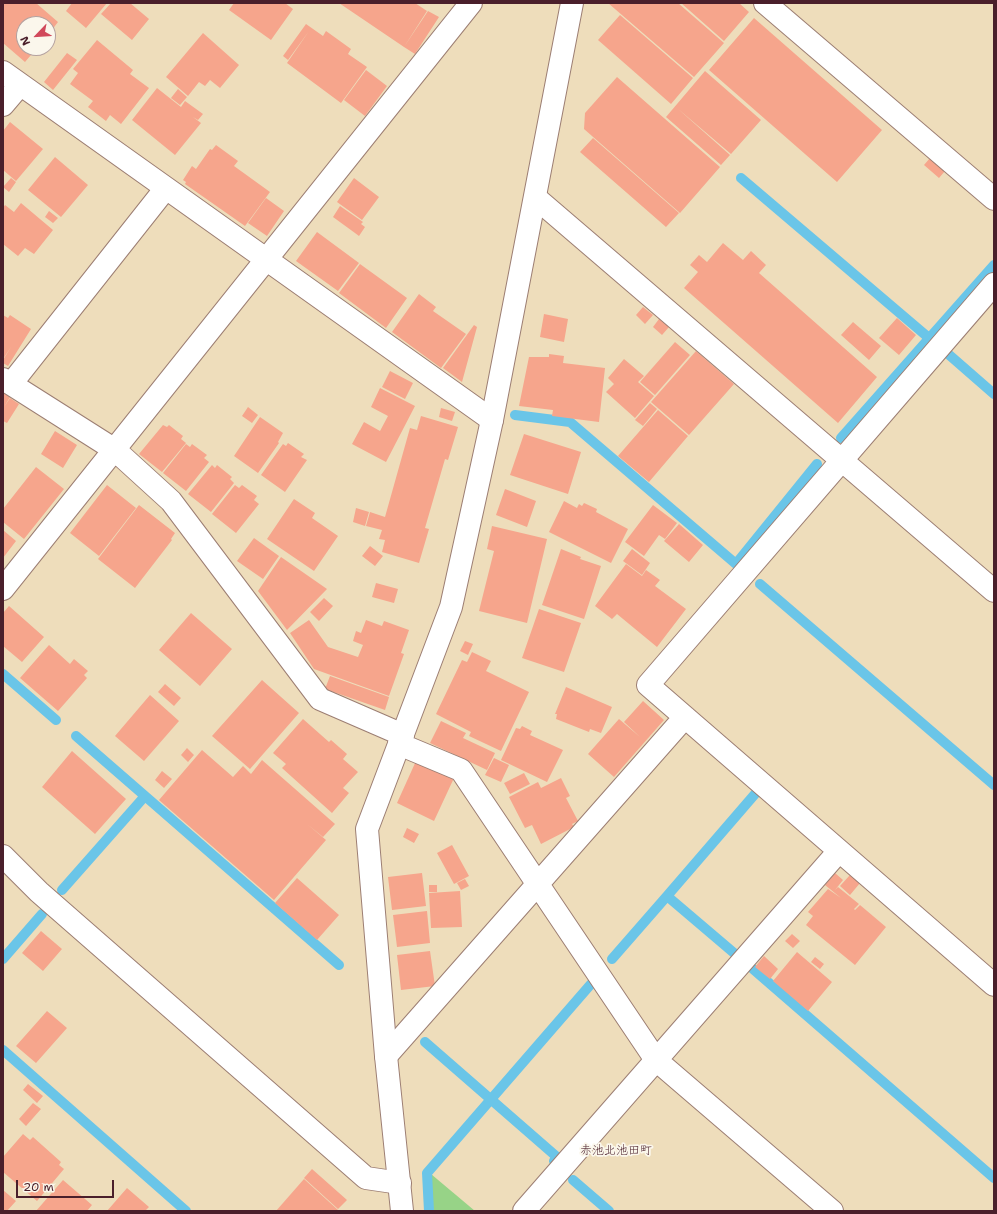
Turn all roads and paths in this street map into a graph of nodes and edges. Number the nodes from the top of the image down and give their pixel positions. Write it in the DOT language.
graph roads {
  1 [pos="472,3"];
  2 [pos="572,3"];
  3 [pos="765,3"];
  4 [pos="3,72"];
  5 [pos="20,85"];
  6 [pos="3,105"];
  7 [pos="166,188"];
  8 [pos="536,198"];
  9 [pos="994,199"];
  10 [pos="267,259"];
  11 [pos="994,284"];
  12 [pos="7,382"];
  13 [pos="492,420"];
  14 [pos="115,450"];
  15 [pos="842,460"];
  16 [pos="3,589"];
  17 [pos="994,591"];
  18 [pos="684,717"];
  19 [pos="401,739"];
  20 [pos="839,850"];
  21 [pos="3,856"];
  22 [pos="538,884"];
  23 [pos="994,985"];
  24 [pos="386,1056"];
  25 [pos="656,1060"];
  26 [pos="400,1183"];
  27 [pos="402,1211"];
  28 [pos="524,1211"];
  29 [pos="832,1211"];
  1 -- 10 [label="street"];
  2 -- 8 [label="street"];
  3 -- 9 [label="street"];
  4 -- 5 [label="street"];
  5 -- 6 [label="street"];
  5 -- 7 [label="street"];
  7 -- 10 [label="street"];
  7 -- 12 [label="street"];
  8 -- 13 [label="street"];
  8 -- 15 [label="street"];
  10 -- 13 [label="street"];
  10 -- 14 [label="street"];
  11 -- 15 [label="street"];
  12 -- 14 [label="street"];
  13 -- 19 [label="street"];
  14 -- 16 [label="street"];
  14 -- 19 [label="street"];
  15 -- 17 [label="street"];
  15 -- 18 [label="street"];
  18 -- 20 [label="street"];
  18 -- 22 [label="street"];
  19 -- 22 [label="street"];
  19 -- 24 [label="street"];
  20 -- 23 [label="street"];
  20 -- 25 [label="street"];
  21 -- 26 [label="street"];
  22 -- 24 [label="street"];
  22 -- 25 [label="street"];
  24 -- 26 [label="street"];
  25 -- 28 [label="street"];
  25 -- 29 [label="street"];
  26 -- 27 [label="street"];
}
